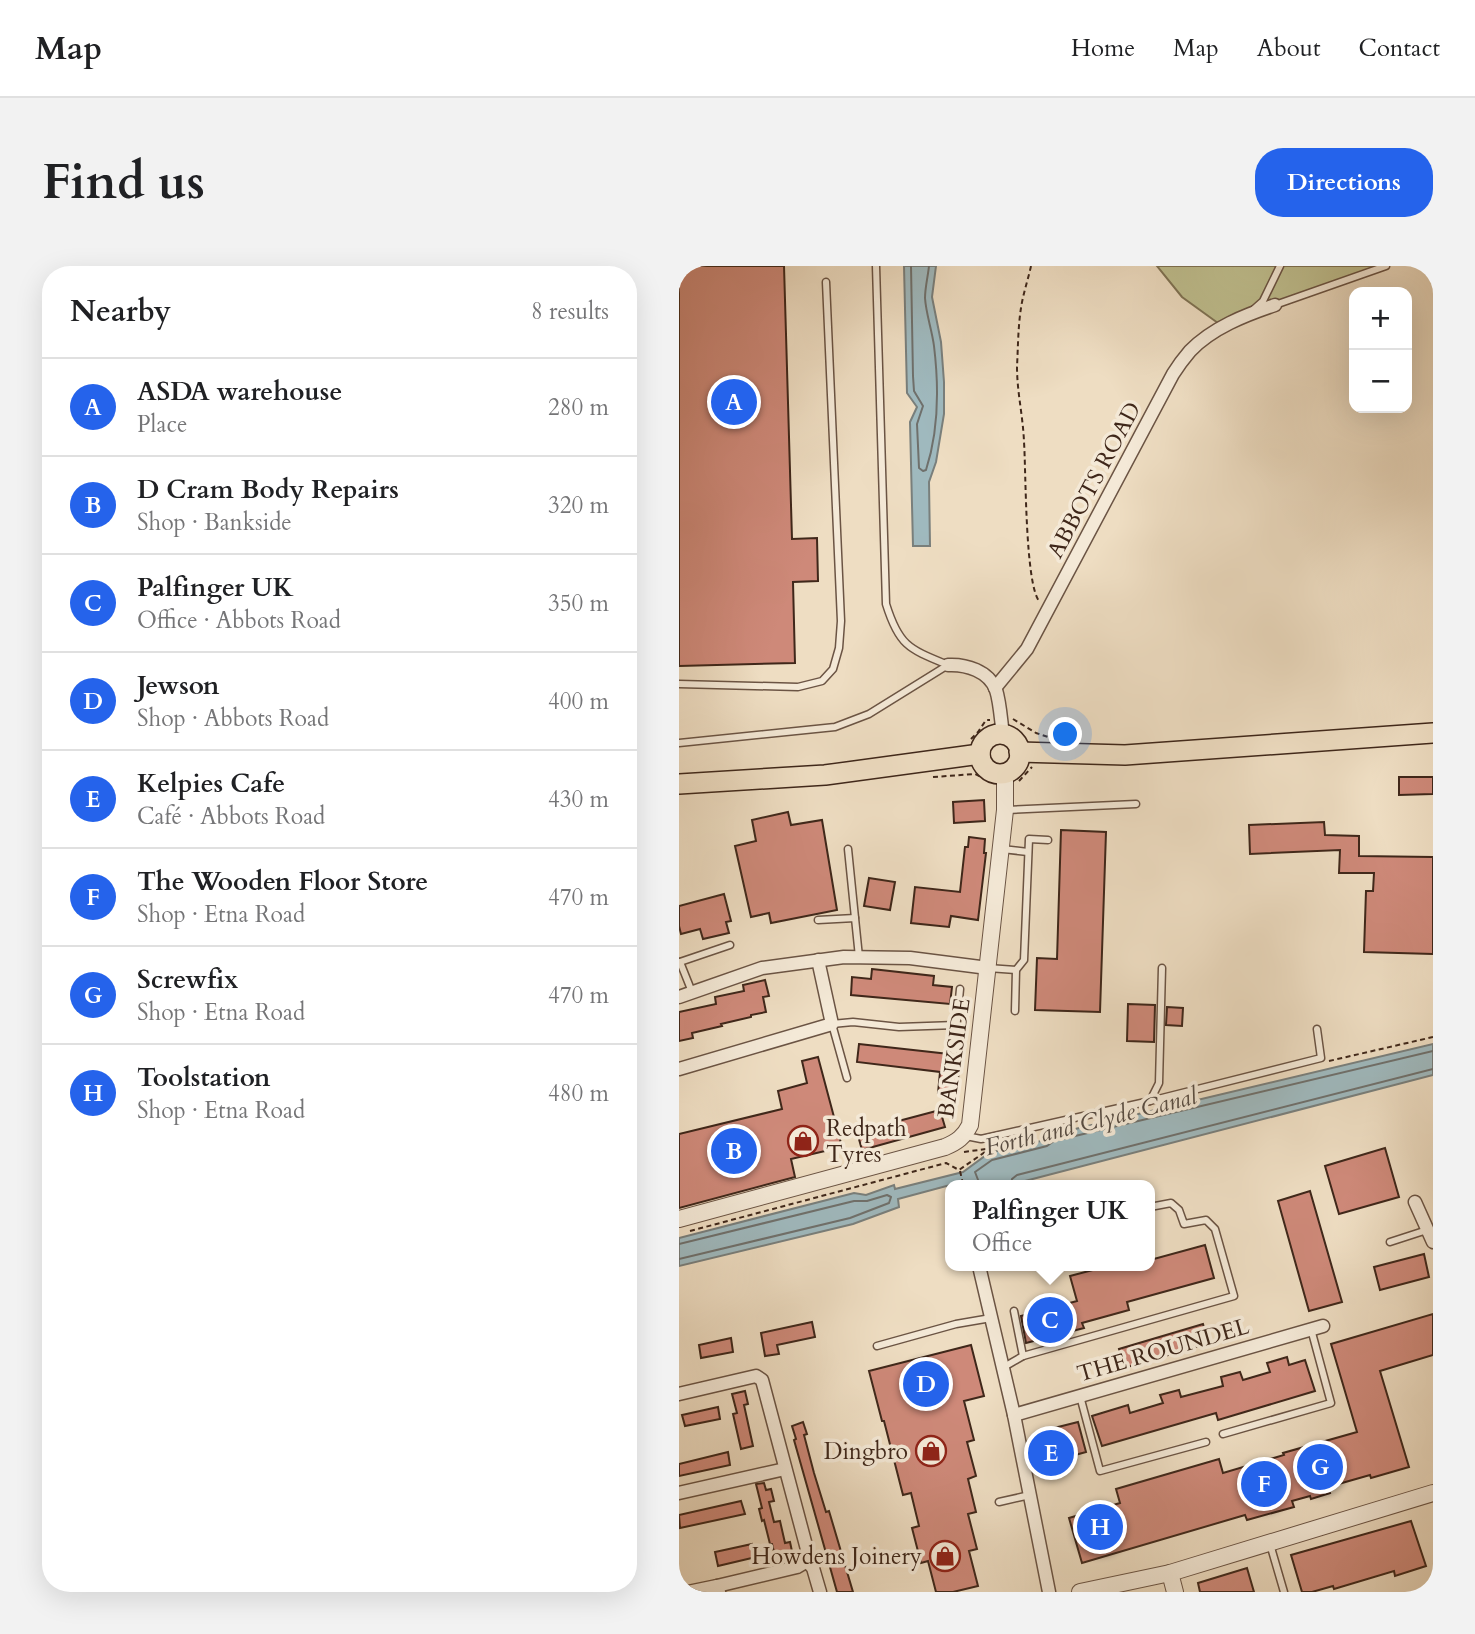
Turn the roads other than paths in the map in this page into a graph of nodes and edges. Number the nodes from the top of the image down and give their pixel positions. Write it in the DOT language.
graph roads {
  1 [pos="876,266"];
  2 [pos="1280,266"];
  3 [pos="1386,266"];
  4 [pos="826,282"];
  5 [pos="1275,305"];
  6 [pos="1250,313"];
  7 [pos="948,665"];
  8 [pos="679,684"];
  9 [pos="995,688"];
  10 [pos="1433,733"];
  11 [pos="1003,735"];
  12 [pos="679,743"];
  13 [pos="1019,752"];
  14 [pos="980,754"];
  15 [pos="1005,773"];
  16 [pos="679,784"];
  17 [pos="1136,804"];
  18 [pos="1005,810"];
  19 [pos="1048,839"];
  20 [pos="848,849"];
  21 [pos="1001,849"];
  22 [pos="1028,852"];
  23 [pos="855,918"];
  24 [pos="818,920"];
  25 [pos="730,945"];
  26 [pos="859,957"];
  27 [pos="818,960"];
  28 [pos="680,962"];
  29 [pos="988,968"];
  30 [pos="1162,968"];
  31 [pos="1016,970"];
  32 [pos="960,989"];
  33 [pos="692,992"];
  34 [pos="679,997"];
  35 [pos="1014,1011"];
  36 [pos="832,1024"];
  37 [pos="956,1025"];
  38 [pos="1317,1029"];
  39 [pos="954,1051"];
  40 [pos="679,1069"];
  41 [pos="847,1078"];
  42 [pos="1150,1101"];
  43 [pos="965,1136"];
  44 [pos="1415,1202"];
  45 [pos="1155,1206"];
  46 [pos="685,1225"];
  47 [pos="1430,1236"];
  48 [pos="1390,1242"];
  49 [pos="980,1271"];
  50 [pos="1014,1311"];
  51 [pos="991,1318"];
  52 [pos="1317,1327"];
  53 [pos="877,1346"];
  54 [pos="1023,1356"];
  55 [pos="1003,1367"];
  56 [pos="679,1394"];
  57 [pos="1080,1396"];
  58 [pos="1014,1415"];
  59 [pos="1223,1434"];
  60 [pos="1206,1442"];
  61 [pos="785,1469"];
  62 [pos="679,1493"];
  63 [pos="1030,1495"];
  64 [pos="1432,1498"];
  65 [pos="999,1502"];
  66 [pos="1269,1542"];
  67 [pos="807,1561"];
  68 [pos="1170,1573"];
  69 [pos="718,1589"];
  70 [pos="688,1592"];
  71 [pos="820,1592"];
  72 [pos="1049,1592"];
  73 [pos="1080,1592"];
  74 [pos="1174,1592"];
  75 [pos="1284,1592"];
  1 -- 7 [label="lane"];
  2 -- 6 [label="lane, ABBOTS ROAD"];
  3 -- 5 [label="lane"];
  4 -- 8 [label="lane"];
  5 -- 6 [label="street, ABBOTS ROAD"];
  6 -- 9 [label="street, ABBOTS ROAD"];
  7 -- 9 [label="street"];
  7 -- 12 [label="lane"];
  9 -- 11 [label="street"];
  10 -- 13 [label="main road"];
  11 -- 13 [label="main road"];
  11 -- 14 [label="main road"];
  13 -- 15 [label="main road"];
  14 -- 15 [label="main road"];
  14 -- 16 [label="main road"];
  15 -- 18 [label="street, BANKSIDE"];
  17 -- 18 [label="lane"];
  18 -- 21 [label="street, BANKSIDE"];
  19 -- 22 [label="lane"];
  20 -- 23 [label="lane"];
  21 -- 22 [label="lane"];
  21 -- 29 [label="street, BANKSIDE"];
  22 -- 31 [label="lane"];
  23 -- 24 [label="lane"];
  23 -- 26 [label="lane"];
  25 -- 28 [label="lane"];
  26 -- 27 [label="street"];
  26 -- 29 [label="street"];
  27 -- 33 [label="street"];
  27 -- 36 [label="street"];
  28 -- 33 [label="lane"];
  29 -- 31 [label="lane"];
  29 -- 43 [label="street, BANKSIDE"];
  30 -- 42 [label="lane"];
  31 -- 35 [label="lane"];
  32 -- 37 [label="lane"];
  33 -- 34 [label="street"];
  36 -- 37 [label="lane"];
  36 -- 40 [label="street"];
  36 -- 41 [label="lane"];
  37 -- 39 [label="lane"];
  38 -- 42 [label="lane"];
  42 -- 43 [label="lane"];
  43 -- 46 [label="street, BANKSIDE"];
  44 -- 47 [label="street"];
  45 -- 54 [label="lane"];
  47 -- 48 [label="lane"];
  49 -- 51 [label="street"];
  50 -- 54 [label="lane"];
  51 -- 53 [label="lane"];
  51 -- 55 [label="street"];
  52 -- 57 [label="street, THE ROUNDEL"];
  52 -- 59 [label="lane"];
  54 -- 55 [label="lane"];
  55 -- 58 [label="street"];
  56 -- 61 [label="street"];
  57 -- 58 [label="street, THE ROUNDEL"];
  57 -- 60 [label="lane"];
  58 -- 63 [label="street"];
  61 -- 62 [label="street"];
  61 -- 67 [label="street"];
  63 -- 65 [label="lane"];
  63 -- 72 [label="street"];
  64 -- 66 [label="street"];
  66 -- 68 [label="street"];
  66 -- 75 [label="lane"];
  67 -- 69 [label="street"];
  67 -- 71 [label="street"];
  68 -- 73 [label="street"];
  68 -- 74 [label="street"];
  69 -- 70 [label="street"];
}
